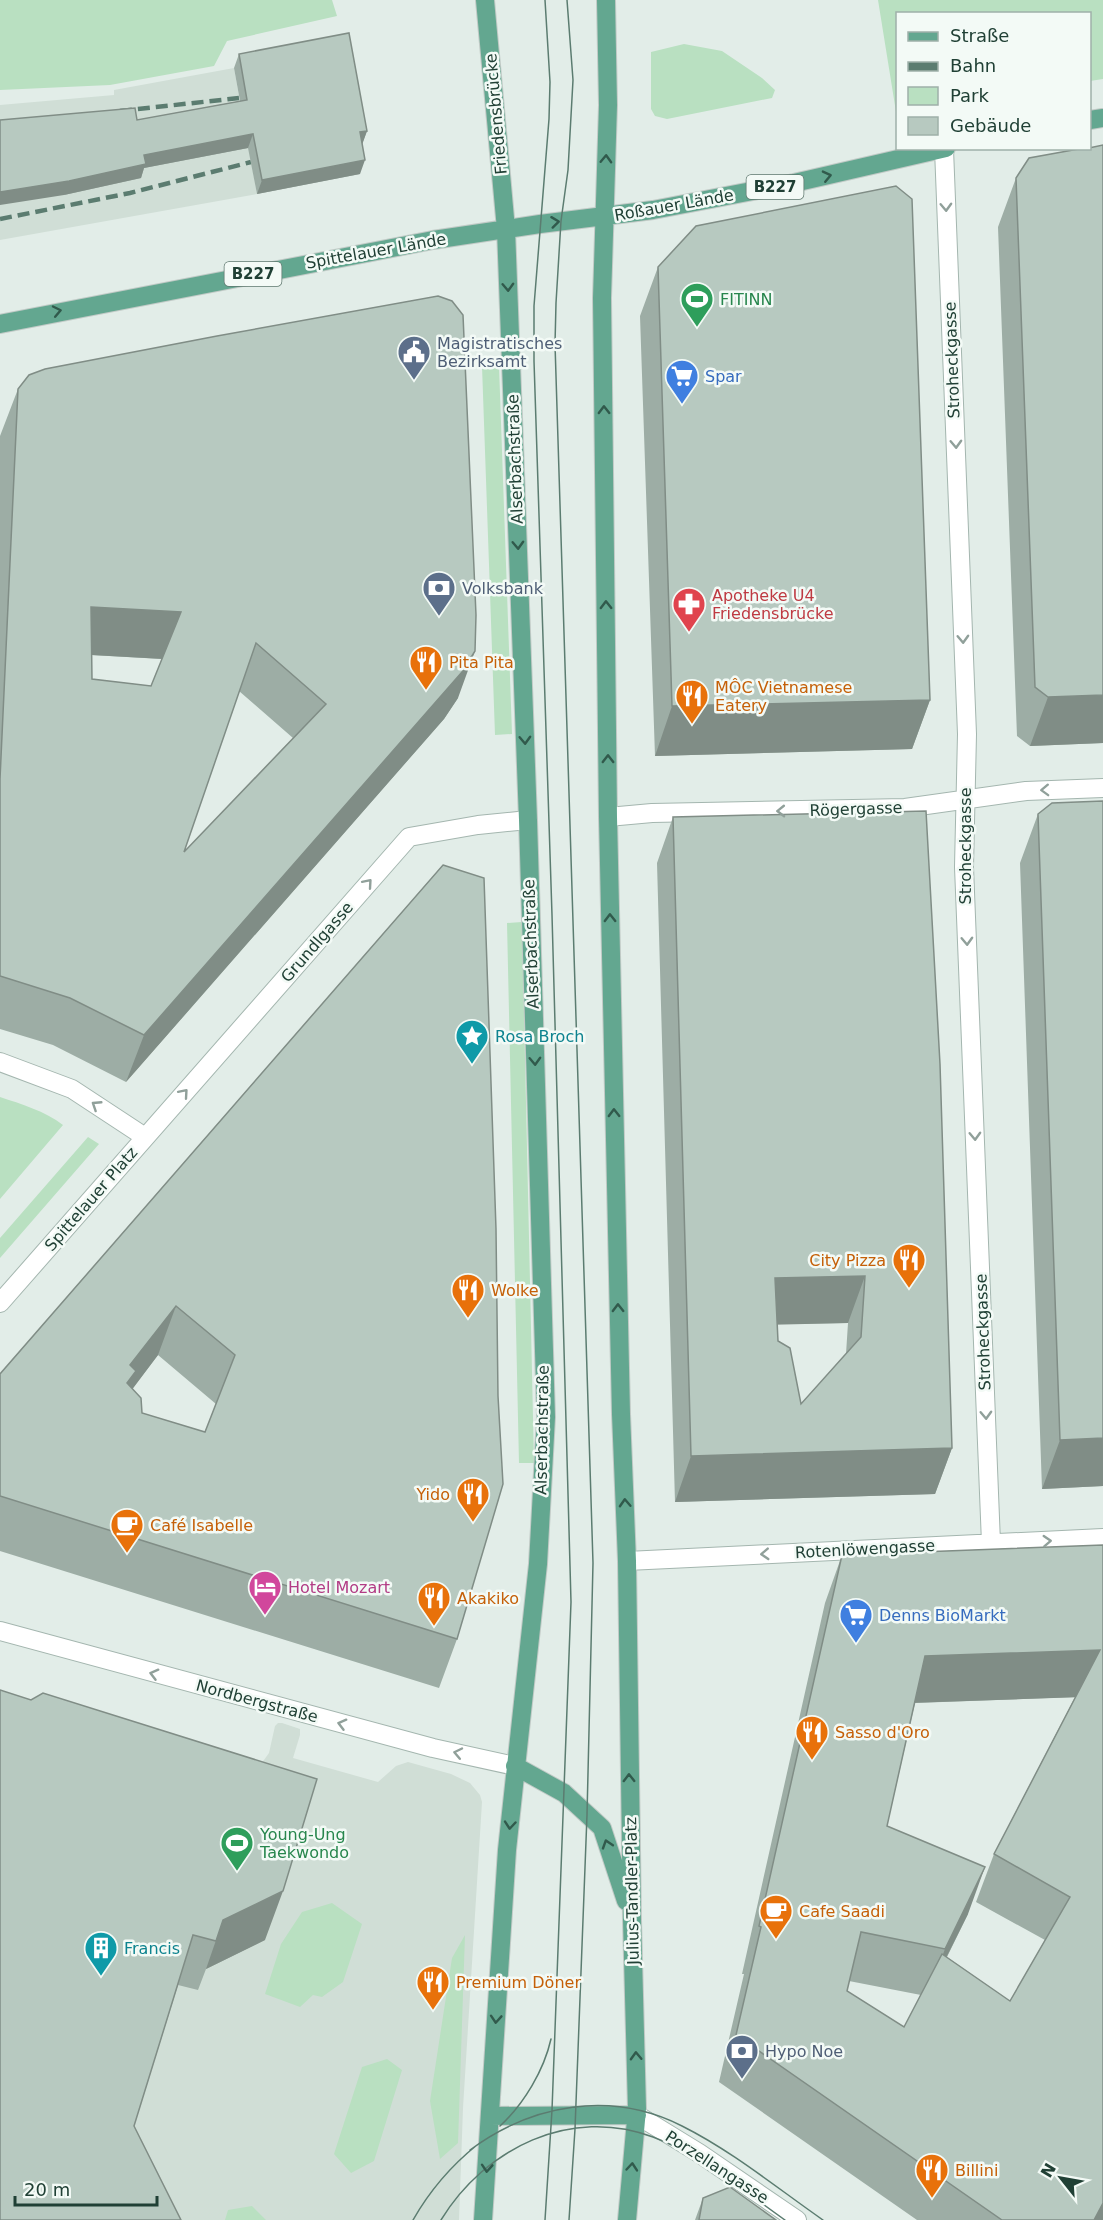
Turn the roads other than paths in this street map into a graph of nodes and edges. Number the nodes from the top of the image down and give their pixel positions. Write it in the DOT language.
graph roads {
  1 [pos="606,0"];
  2 [pos="486,4"];
  3 [pos="941,150"];
  4 [pos="945,150"];
  5 [pos="604,218"];
  6 [pos="506,229"];
  7 [pos="0,324"];
  8 [pos="1103,788"];
  9 [pos="964,798"];
  10 [pos="608,817"];
  11 [pos="528,820"];
  12 [pos="0,1062"];
  13 [pos="145,1137"];
  14 [pos="0,1303"];
  15 [pos="1103,1539"];
  16 [pos="991,1544"];
  17 [pos="627,1561"];
  18 [pos="0,1631"];
  19 [pos="515,1766"];
  20 [pos="632,1920"];
  21 [pos="637,2115"];
  22 [pos="490,2116"];
  23 [pos="483,2220"];
  24 [pos="627,2220"];
  25 [pos="797,2220"];
  5 -- 1 [label="main road, one-way"];
  2 -- 6 [label="main road, Friedensbrücke"];
  5 -- 3 [label="main road, Roßauer Lände / B227, one-way"];
  4 -- 9 [label="street, Stroheckgasse, one-way"];
  6 -- 5 [label="main road, Roßauer Lände / B227, one-way"];
  10 -- 5 [label="main road, one-way"];
  7 -- 6 [label="main road, Spittelauer Lände / B227, one-way"];
  6 -- 11 [label="main road, Alserbachstraße, one-way"];
  8 -- 9 [label="street, Rögergasse, one-way"];
  9 -- 10 [label="street, Rögergasse, one-way"];
  9 -- 16 [label="street, Stroheckgasse, one-way"];
  17 -- 10 [label="main road, one-way"];
  13 -- 11 [label="street, Grundlgasse, one-way"];
  11 -- 19 [label="main road, Alserbachstraße, one-way"];
  13 -- 12 [label="street, Spittelauer Platz, one-way"];
  13 -- 14 [label="street, Spittelauer Platz"];
  16 -- 15 [label="street, Rotenlöwengasse, one-way"];
  16 -- 17 [label="street, Rotenlöwengasse, one-way"];
  20 -- 17 [label="main road, Julius-Tandler-Platz, one-way"];
  19 -- 18 [label="street, Nordbergstraße, one-way"];
  20 -- 19 [label="main road, one-way"];
  19 -- 22 [label="main road, one-way"];
  21 -- 20 [label="main road, Julius-Tandler-Platz, one-way"];
  21 -- 22 [label="main road"];
  24 -- 21 [label="main road, Julius-Tandler-Platz, one-way"];
  21 -- 25 [label="street, Porzellangasse"];
  22 -- 23 [label="main road, one-way"];
}
